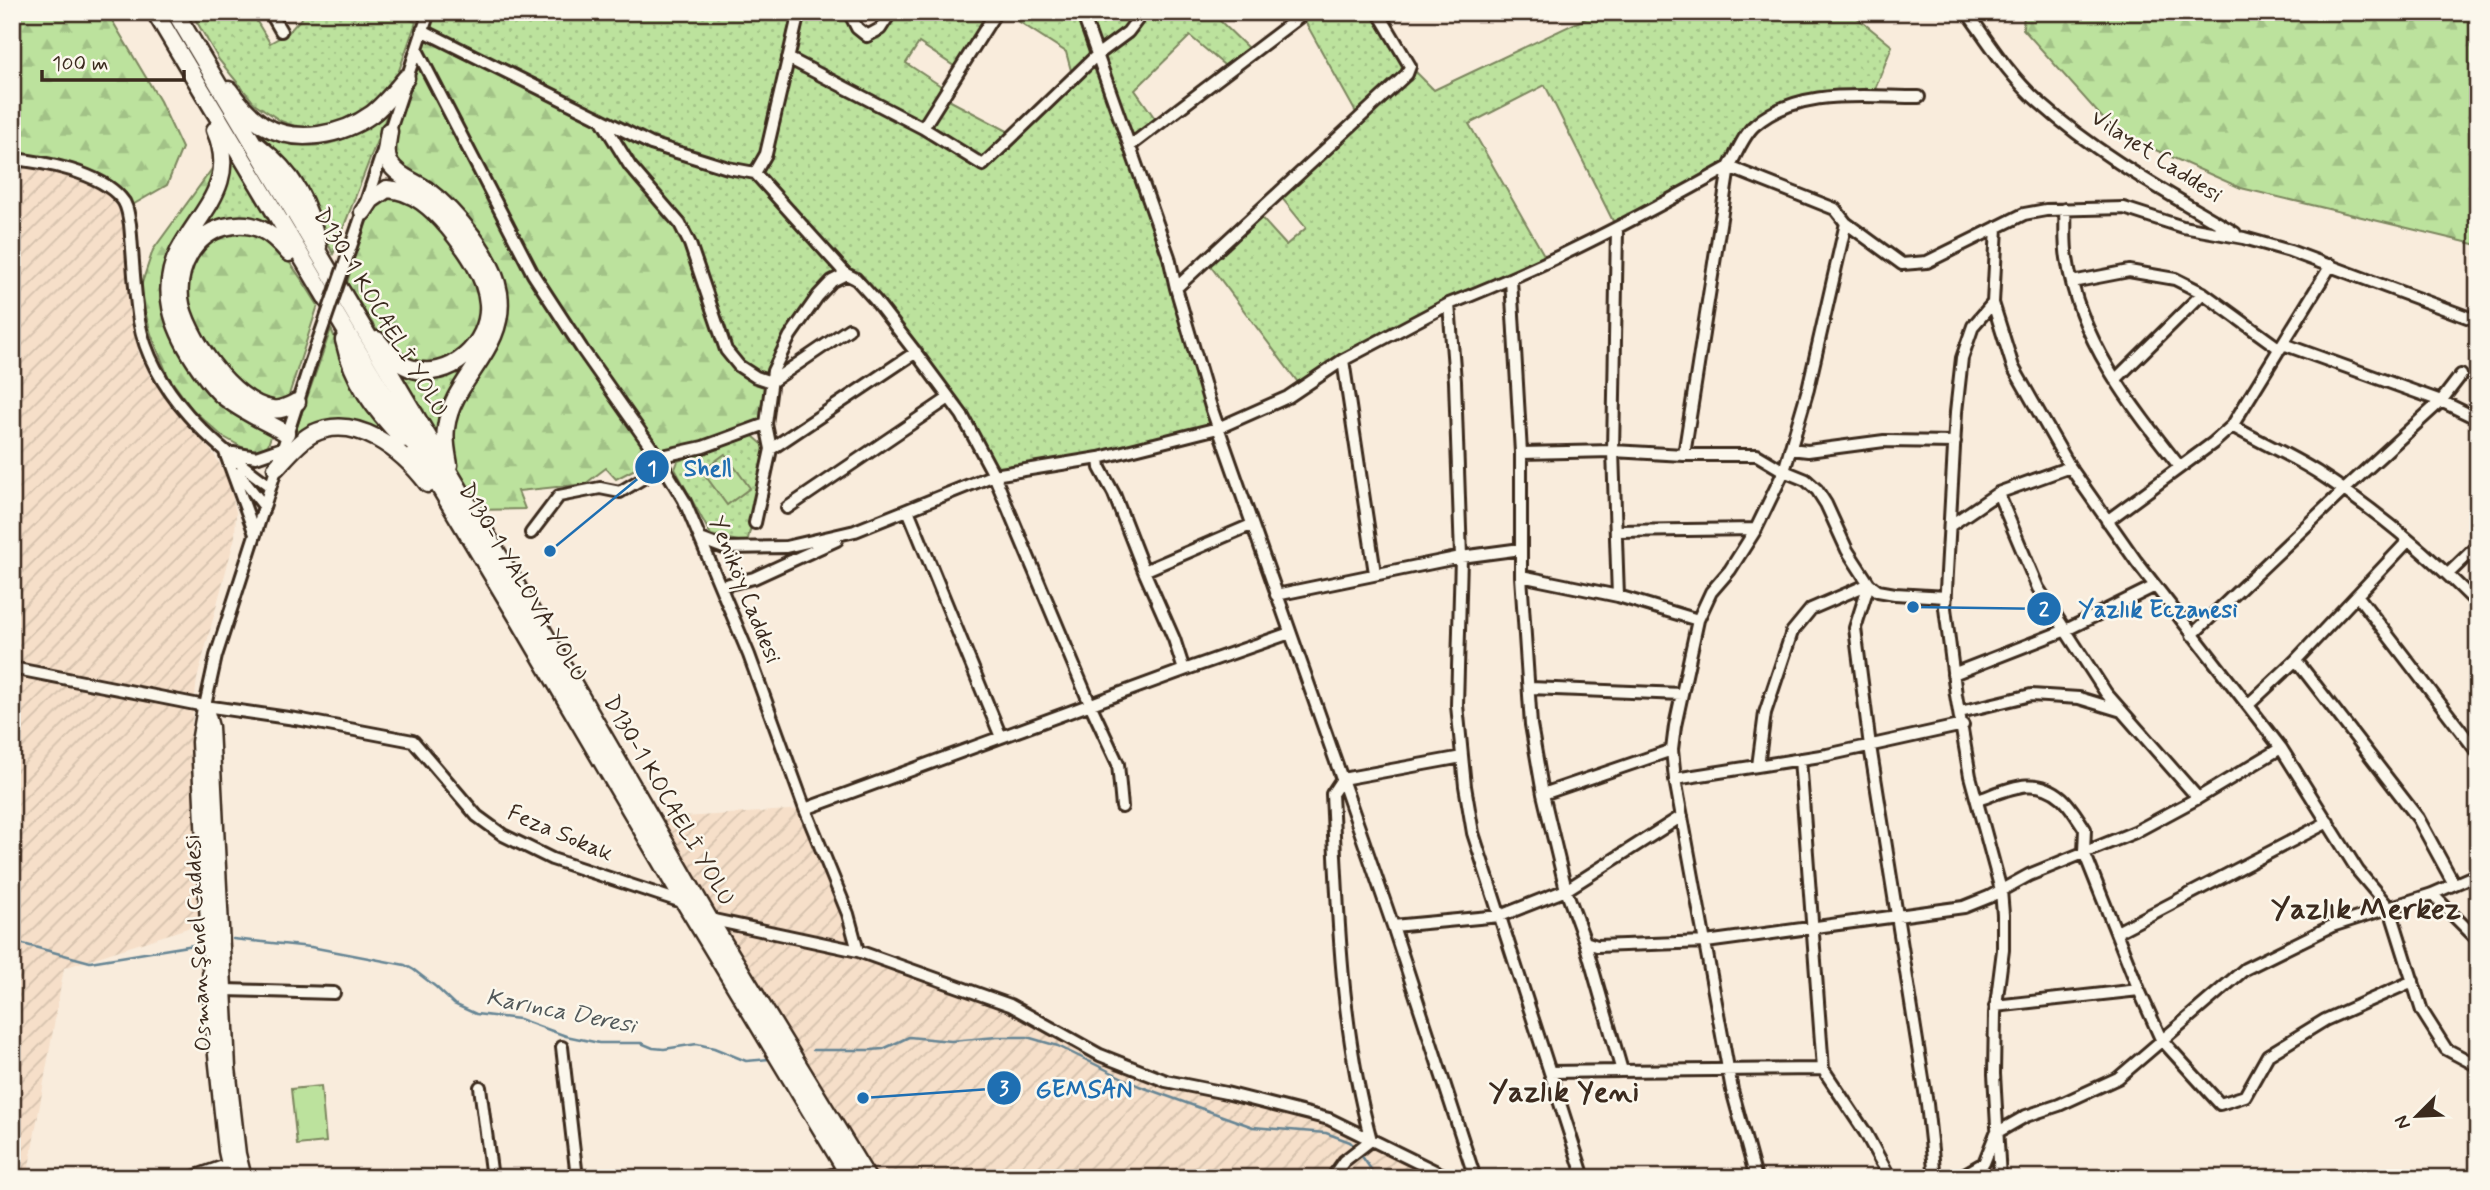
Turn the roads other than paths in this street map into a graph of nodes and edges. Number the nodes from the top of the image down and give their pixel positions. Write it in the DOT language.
graph roads {
  1 [pos="149,12"];
  2 [pos="155,12"];
  3 [pos="175,12"];
  4 [pos="270,12"];
  5 [pos="423,12"];
  6 [pos="429,12"];
  7 [pos="799,12"];
  8 [pos="849,12"];
  9 [pos="891,12"];
  10 [pos="996,12"];
  11 [pos="1082,12"];
  12 [pos="1143,12"];
  13 [pos="1306,12"];
  14 [pos="1378,12"];
  15 [pos="1967,12"];
  16 [pos="422,30"];
  17 [pos="281,31"];
  18 [pos="194,44"];
  19 [pos="417,50"];
  20 [pos="1097,55"];
  21 [pos="788,58"];
  22 [pos="406,78"];
  23 [pos="1919,97"];
  24 [pos="600,119"];
  25 [pos="923,128"];
  26 [pos="389,131"];
  27 [pos="1130,146"];
  28 [pos="12,159"];
  29 [pos="1729,167"];
  30 [pos="755,173"];
  31 [pos="2065,209"];
  32 [pos="361,219"];
  33 [pos="1846,223"];
  34 [pos="1997,228"];
  35 [pos="1617,229"];
  36 [pos="2244,238"];
  37 [pos="2331,265"];
  38 [pos="846,274"];
  39 [pos="1511,280"];
  40 [pos="2072,282"];
  41 [pos="316,285"];
  42 [pos="1176,288"];
  43 [pos="2203,293"];
  44 [pos="1993,303"];
  45 [pos="1449,304"];
  46 [pos="352,311"];
  47 [pos="2478,321"];
  48 [pos="849,329"];
  49 [pos="2282,346"];
  50 [pos="916,352"];
  51 [pos="1343,360"];
  52 [pos="2460,374"];
  53 [pos="2115,380"];
  54 [pos="771,382"];
  55 [pos="949,398"];
  56 [pos="2441,401"];
  57 [pos="297,402"];
  58 [pos="2478,419"];
  59 [pos="765,424"];
  60 [pos="2232,426"];
  61 [pos="1218,429"];
  62 [pos="284,440"];
  63 [pos="1955,442"];
  64 [pos="224,449"];
  65 [pos="771,449"];
  66 [pos="1790,449"];
  67 [pos="1613,451"];
  68 [pos="1521,453"];
  69 [pos="1685,455"];
  70 [pos="1099,458"];
  71 [pos="661,461"];
  72 [pos="2070,467"];
  73 [pos="2180,467"];
  74 [pos="276,468"];
  75 [pos="1784,471"];
  76 [pos="451,475"];
  77 [pos="994,475"];
  78 [pos="270,486"];
  79 [pos="2344,490"];
  80 [pos="1998,493"];
  81 [pos="264,506"];
  82 [pos="787,509"];
  83 [pos="908,510"];
  84 [pos="2107,521"];
  85 [pos="755,523"];
  86 [pos="1251,525"];
  87 [pos="1951,525"];
  88 [pos="1756,529"];
  89 [pos="855,531"];
  90 [pos="1617,531"];
  91 [pos="531,533"];
  92 [pos="255,534"];
  93 [pos="703,540"];
  94 [pos="2408,541"];
  95 [pos="2478,545"];
  96 [pos="1521,550"];
  97 [pos="1461,557"];
  98 [pos="481,558"];
  99 [pos="1144,571"];
  100 [pos="1375,573"];
  101 [pos="2448,574"];
  102 [pos="1521,576"];
  103 [pos="1868,584"];
  104 [pos="721,586"];
  105 [pos="2155,586"];
  106 [pos="1276,595"];
  107 [pos="2357,595"];
  108 [pos="1618,596"];
  109 [pos="1946,597"];
  110 [pos="2478,604"];
  111 [pos="1698,620"];
  112 [pos="2066,631"];
  113 [pos="1290,633"];
  114 [pos="2192,635"];
  115 [pos="2296,660"];
  116 [pos="12,668"];
  117 [pos="1184,670"];
  118 [pos="1953,674"];
  119 [pos="1530,688"];
  120 [pos="1682,694"];
  121 [pos="1090,704"];
  122 [pos="2248,705"];
  123 [pos="205,706"];
  124 [pos="2122,711"];
  125 [pos="1960,712"];
  126 [pos="1962,725"];
  127 [pos="1001,737"];
  128 [pos="1870,746"];
  129 [pos="2281,748"];
  130 [pos="2477,749"];
  131 [pos="1672,750"];
  132 [pos="1462,757"];
  133 [pos="1800,760"];
  134 [pos="1758,766"];
  135 [pos="1342,779"];
  136 [pos="1675,779"];
  137 [pos="1543,794"];
  138 [pos="2198,798"];
  139 [pos="1978,800"];
  140 [pos="1122,807"];
  141 [pos="805,809"];
  142 [pos="1682,816"];
  143 [pos="2328,822"];
  144 [pos="2084,852"];
  145 [pos="2478,874"];
  146 [pos="2454,884"];
  147 [pos="1566,890"];
  148 [pos="2001,890"];
  149 [pos="2432,894"];
  150 [pos="685,903"];
  151 [pos="214,904"];
  152 [pos="2390,909"];
  153 [pos="1500,916"];
  154 [pos="1899,918"];
  155 [pos="709,919"];
  156 [pos="1393,926"];
  157 [pos="1814,928"];
  158 [pos="2117,932"];
  159 [pos="2478,940"];
  160 [pos="1585,942"];
  161 [pos="1706,942"];
  162 [pos="858,951"];
  163 [pos="2413,981"];
  164 [pos="224,990"];
  165 [pos="2138,990"];
  166 [pos="334,993"];
  167 [pos="1995,1006"];
  168 [pos="2161,1039"];
  169 [pos="562,1047"];
  170 [pos="2478,1066"];
  171 [pos="1823,1069"];
  172 [pos="1728,1071"];
  173 [pos="1550,1072"];
  174 [pos="1614,1072"];
  175 [pos="480,1087"];
  176 [pos="1996,1133"];
  177 [pos="1367,1143"];
  178 [pos="235,1173"];
  179 [pos="849,1174"];
  180 [pos="195,1178"];
  181 [pos="492,1178"];
  182 [pos="577,1178"];
  183 [pos="821,1178"];
  184 [pos="867,1178"];
  185 [pos="1332,1178"];
  186 [pos="1449,1178"];
  187 [pos="1475,1178"];
  188 [pos="1584,1178"];
  189 [pos="1756,1178"];
  190 [pos="1890,1178"];
  191 [pos="1935,1178"];
  192 [pos="1958,1178"];
  193 [pos="2000,1178"];
  1 -- 62 [label="highway"];
  2 -- 41 [label="highway"];
  3 -- 18 [label="highway, D130-1 KOCAELİ YOLU"];
  4 -- 17 [label="street"];
  5 -- 16 [label="street"];
  6 -- 16 [label="street"];
  7 -- 21 [label="street"];
  8 -- 9 [label="street"];
  10 -- 25 [label="street"];
  11 -- 20 [label="street"];
  12 -- 20 [label="street"];
  13 -- 27 [label="street"];
  14 -- 42 [label="street"];
  15 -- 36 [label="street, Vilayet Caddesi"];
  16 -- 19 [label="street, Osman Şenel Caddesi"];
  16 -- 24 [label="street"];
  18 -- 22 [label="highway"];
  18 -- 46 [label="highway, D130-1 KOCAELİ YOLU"];
  19 -- 22 [label="street, Osman Şenel Caddesi"];
  19 -- 71 [label="street, Yeniköy Caddesi"];
  20 -- 25 [label="street"];
  20 -- 27 [label="street"];
  21 -- 25 [label="street"];
  21 -- 30 [label="street"];
  22 -- 26 [label="street, Osman Şenel Caddesi"];
  23 -- 29 [label="street"];
  24 -- 30 [label="street"];
  24 -- 54 [label="street"];
  26 -- 32 [label="street, Osman Şenel Caddesi"];
  26 -- 76 [label="highway"];
  27 -- 42 [label="street"];
  28 -- 64 [label="street"];
  29 -- 33 [label="street"];
  29 -- 35 [label="street"];
  29 -- 69 [label="street"];
  30 -- 38 [label="street"];
  31 -- 34 [label="street"];
  31 -- 36 [label="street"];
  31 -- 40 [label="street"];
  32 -- 46 [label="highway"];
  32 -- 57 [label="street, Osman Şenel Caddesi, bridge"];
  33 -- 34 [label="street"];
  33 -- 66 [label="street"];
  34 -- 44 [label="street"];
  35 -- 39 [label="street"];
  35 -- 67 [label="street"];
  36 -- 37 [label="street"];
  37 -- 47 [label="street"];
  37 -- 49 [label="street"];
  38 -- 50 [label="street"];
  38 -- 54 [label="street"];
  39 -- 45 [label="street"];
  39 -- 68 [label="street"];
  40 -- 43 [label="street"];
  40 -- 53 [label="street"];
  41 -- 57 [label="highway"];
  41 -- 98 [label="highway, D130-1 YALOVA YOLU"];
  42 -- 61 [label="street"];
  43 -- 49 [label="street"];
  43 -- 53 [label="street"];
  44 -- 63 [label="street"];
  44 -- 72 [label="street"];
  45 -- 51 [label="street"];
  45 -- 97 [label="street"];
  46 -- 76 [label="highway, D130-1 KOCAELİ YOLU"];
  48 -- 54 [label="street"];
  49 -- 56 [label="street"];
  49 -- 60 [label="street"];
  50 -- 55 [label="street"];
  50 -- 65 [label="street"];
  51 -- 61 [label="street"];
  51 -- 100 [label="street"];
  52 -- 56 [label="street"];
  53 -- 73 [label="street"];
  54 -- 59 [label="street"];
  55 -- 77 [label="street"];
  55 -- 82 [label="street"];
  56 -- 58 [label="street"];
  56 -- 79 [label="street"];
  57 -- 62 [label="street, Osman Şenel Caddesi"];
  59 -- 65 [label="street"];
  59 -- 71 [label="street"];
  60 -- 73 [label="street"];
  60 -- 79 [label="street"];
  61 -- 70 [label="street"];
  61 -- 86 [label="street"];
  62 -- 64 [label="street"];
  62 -- 74 [label="street, Osman Şenel Caddesi"];
  63 -- 66 [label="street"];
  63 -- 87 [label="street"];
  64 -- 78 [label="street"];
  64 -- 81 [label="street"];
  64 -- 92 [label="street"];
  65 -- 85 [label="street"];
  66 -- 75 [label="street"];
  67 -- 68 [label="street"];
  67 -- 69 [label="street"];
  67 -- 90 [label="street"];
  68 -- 96 [label="street"];
  69 -- 75 [label="street"];
  70 -- 77 [label="street"];
  70 -- 99 [label="street"];
  71 -- 91 [label="street"];
  71 -- 93 [label="street, Yeniköy Caddesi"];
  72 -- 80 [label="street"];
  72 -- 84 [label="street"];
  73 -- 84 [label="street"];
  74 -- 78 [label="street, Osman Şenel Caddesi"];
  74 -- 98 [label="highway"];
  75 -- 88 [label="street"];
  75 -- 103 [label="street"];
  76 -- 155 [label="highway, D130-1 KOCAELİ YOLU"];
  77 -- 83 [label="street"];
  77 -- 121 [label="street"];
  78 -- 81 [label="street, Osman Şenel Caddesi"];
  79 -- 94 [label="street"];
  79 -- 114 [label="street"];
  80 -- 87 [label="street"];
  80 -- 112 [label="street"];
  81 -- 92 [label="street, Osman Şenel Caddesi"];
  83 -- 89 [label="street"];
  83 -- 127 [label="street"];
  84 -- 105 [label="street"];
  86 -- 99 [label="street"];
  86 -- 106 [label="street"];
  87 -- 109 [label="street"];
  88 -- 90 [label="street"];
  88 -- 111 [label="street"];
  89 -- 93 [label="street"];
  89 -- 104 [label="street"];
  90 -- 108 [label="street"];
  92 -- 123 [label="street, Osman Şenel Caddesi"];
  93 -- 104 [label="street, Yeniköy Caddesi"];
  94 -- 101 [label="street"];
  94 -- 107 [label="street"];
  95 -- 101 [label="street"];
  96 -- 97 [label="street"];
  96 -- 102 [label="street"];
  97 -- 100 [label="street"];
  97 -- 132 [label="street"];
  98 -- 150 [label="highway, D130-1 YALOVA YOLU"];
  99 -- 117 [label="street"];
  100 -- 106 [label="street"];
  101 -- 110 [label="street"];
  102 -- 108 [label="street"];
  102 -- 119 [label="street"];
  103 -- 109 [label="street"];
  103 -- 128 [label="street"];
  103 -- 134 [label="street"];
  104 -- 141 [label="street, Yeniköy Caddesi"];
  105 -- 112 [label="street"];
  105 -- 114 [label="street"];
  106 -- 113 [label="street"];
  107 -- 115 [label="street"];
  107 -- 130 [label="street"];
  108 -- 111 [label="street"];
  109 -- 118 [label="street"];
  111 -- 120 [label="street"];
  112 -- 118 [label="street"];
  112 -- 124 [label="street"];
  113 -- 117 [label="street"];
  113 -- 135 [label="street"];
  114 -- 122 [label="street"];
  115 -- 122 [label="street"];
  115 -- 146 [label="street"];
  116 -- 123 [label="street, Feza Sokak"];
  117 -- 121 [label="street"];
  118 -- 125 [label="street"];
  119 -- 120 [label="street"];
  119 -- 137 [label="street"];
  120 -- 131 [label="street"];
  121 -- 127 [label="street"];
  121 -- 140 [label="street"];
  122 -- 129 [label="street"];
  123 -- 150 [label="street, Feza Sokak"];
  123 -- 151 [label="main road, Osman Şenel Caddesi"];
  124 -- 125 [label="street"];
  124 -- 138 [label="street"];
  125 -- 126 [label="street"];
  126 -- 128 [label="street"];
  126 -- 139 [label="street"];
  127 -- 141 [label="street"];
  128 -- 133 [label="street"];
  128 -- 154 [label="street"];
  129 -- 138 [label="street"];
  129 -- 143 [label="street"];
  131 -- 136 [label="street"];
  131 -- 137 [label="street"];
  132 -- 135 [label="street"];
  132 -- 153 [label="street"];
  133 -- 134 [label="street"];
  133 -- 157 [label="street"];
  134 -- 136 [label="street"];
  135 -- 156 [label="street"];
  135 -- 177 [label="street"];
  136 -- 142 [label="street"];
  137 -- 147 [label="street"];
  138 -- 144 [label="street"];
  139 -- 144 [label="street"];
  139 -- 148 [label="street"];
  141 -- 162 [label="street, Yeniköy Caddesi"];
  142 -- 147 [label="street"];
  142 -- 161 [label="street"];
  143 -- 152 [label="street"];
  143 -- 158 [label="street"];
  144 -- 148 [label="street"];
  144 -- 158 [label="street"];
  145 -- 146 [label="street"];
  146 -- 149 [label="street"];
  147 -- 153 [label="street"];
  147 -- 160 [label="street"];
  148 -- 154 [label="street"];
  148 -- 167 [label="street"];
  149 -- 152 [label="street"];
  149 -- 159 [label="street"];
  150 -- 179 [label="highway, D130-1 YALOVA YOLU"];
  151 -- 164 [label="main road, Osman Şenel Caddesi"];
  151 -- 178 [label="main road, Osman Şenel Caddesi"];
  152 -- 163 [label="street"];
  152 -- 168 [label="street"];
  153 -- 156 [label="street"];
  153 -- 173 [label="street"];
  154 -- 157 [label="street"];
  154 -- 191 [label="street"];
  155 -- 162 [label="street"];
  155 -- 184 [label="highway, D130-1 KOCAELİ YOLU"];
  156 -- 187 [label="street"];
  157 -- 161 [label="street"];
  157 -- 171 [label="street"];
  158 -- 165 [label="street"];
  160 -- 161 [label="street"];
  160 -- 174 [label="street"];
  161 -- 172 [label="street"];
  162 -- 177 [label="street"];
  163 -- 168 [label="street"];
  163 -- 170 [label="street"];
  164 -- 166 [label="street"];
  164 -- 178 [label="main road, Osman Şenel Caddesi"];
  165 -- 167 [label="street"];
  165 -- 168 [label="street"];
  167 -- 176 [label="street"];
  168 -- 176 [label="street"];
  169 -- 182 [label="street"];
  171 -- 172 [label="street"];
  171 -- 190 [label="street"];
  172 -- 174 [label="street"];
  172 -- 189 [label="street"];
  173 -- 174 [label="street"];
  173 -- 188 [label="street"];
  175 -- 181 [label="street"];
  176 -- 192 [label="street"];
  176 -- 193 [label="street"];
  177 -- 185 [label="street"];
  177 -- 186 [label="street"];
  178 -- 180 [label="main road"];
  179 -- 183 [label="street"];
}
